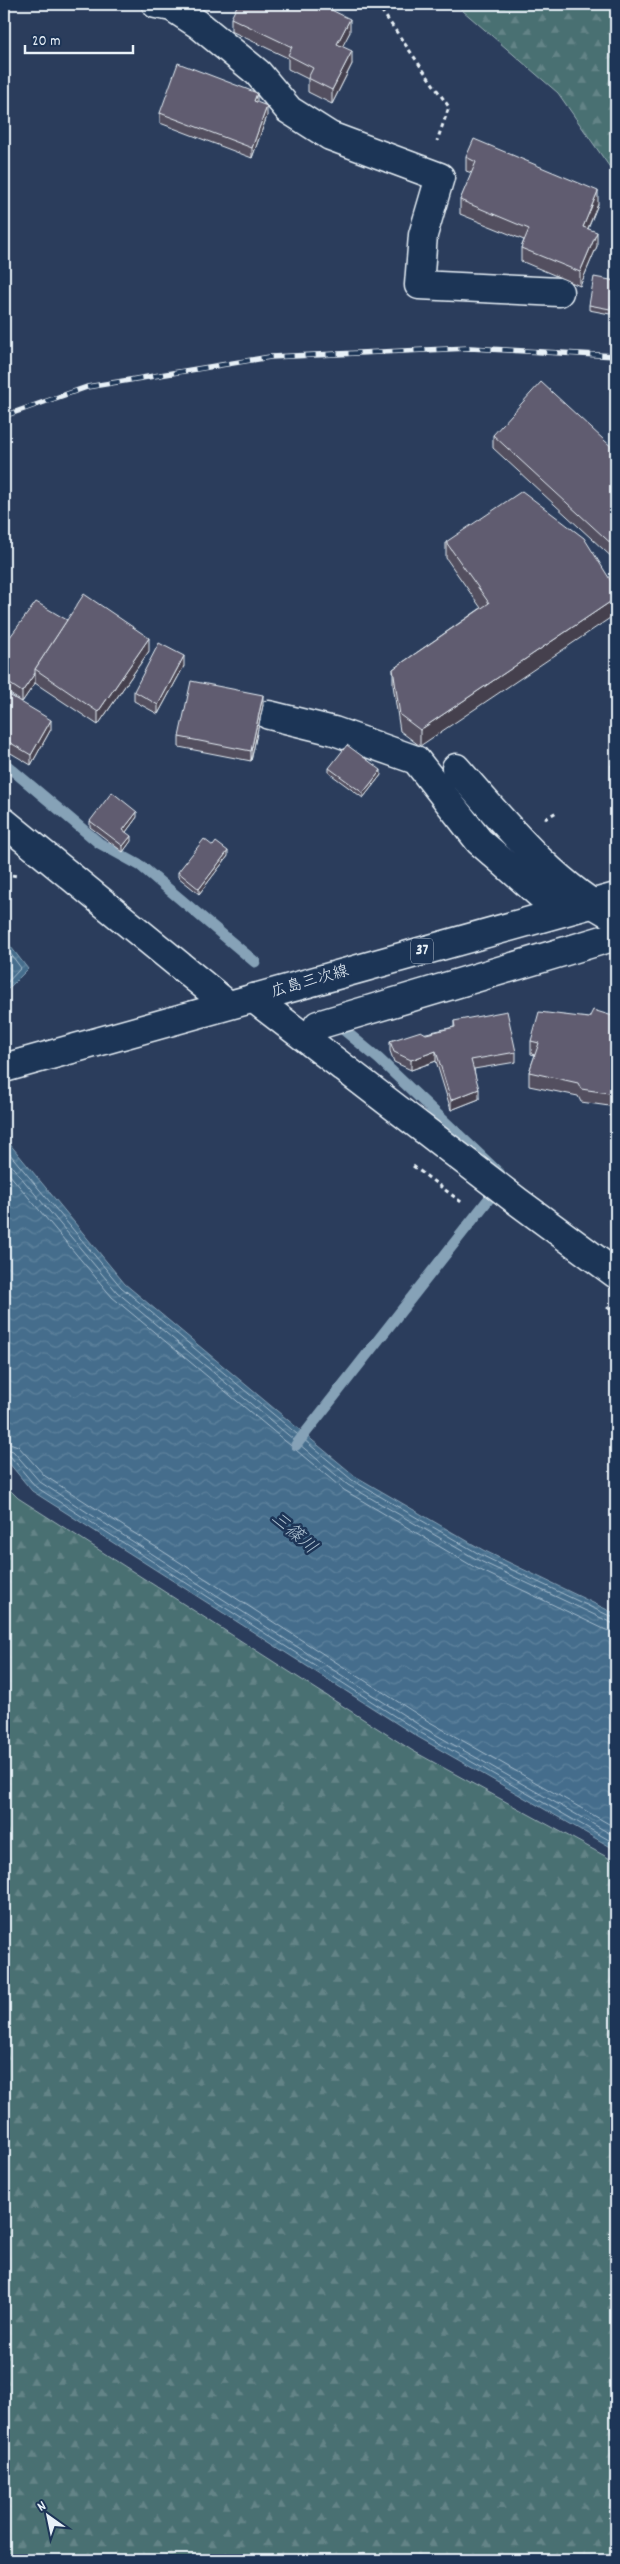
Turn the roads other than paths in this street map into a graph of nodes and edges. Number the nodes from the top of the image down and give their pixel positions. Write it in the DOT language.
graph roads {
  1 [pos="156,4"];
  2 [pos="559,292"];
  3 [pos="269,715"];
  4 [pos="456,768"];
  5 [pos="4,822"];
  6 [pos="616,897"];
  7 [pos="590,904"];
  8 [pos="560,912"];
  9 [pos="616,917"];
  10 [pos="616,936"];
  11 [pos="253,998"];
  12 [pos="227,1004"];
  13 [pos="318,1025"];
  14 [pos="4,1068"];
  15 [pos="616,1274"];
  1 -- 2 [label="street"];
  3 -- 8 [label="street"];
  4 -- 7 [label="street"];
  5 -- 12 [label="street"];
  6 -- 7 [label="street, 広島三次線 / 37"];
  7 -- 8 [label="street, 広島三次線 / 37"];
  7 -- 9 [label="street"];
  8 -- 11 [label="street, 広島三次線 / 37"];
  10 -- 13 [label="street"];
  11 -- 12 [label="street, 広島三次線 / 37"];
  11 -- 15 [label="street"];
  12 -- 14 [label="street, 広島三次線 / 37"];
}
